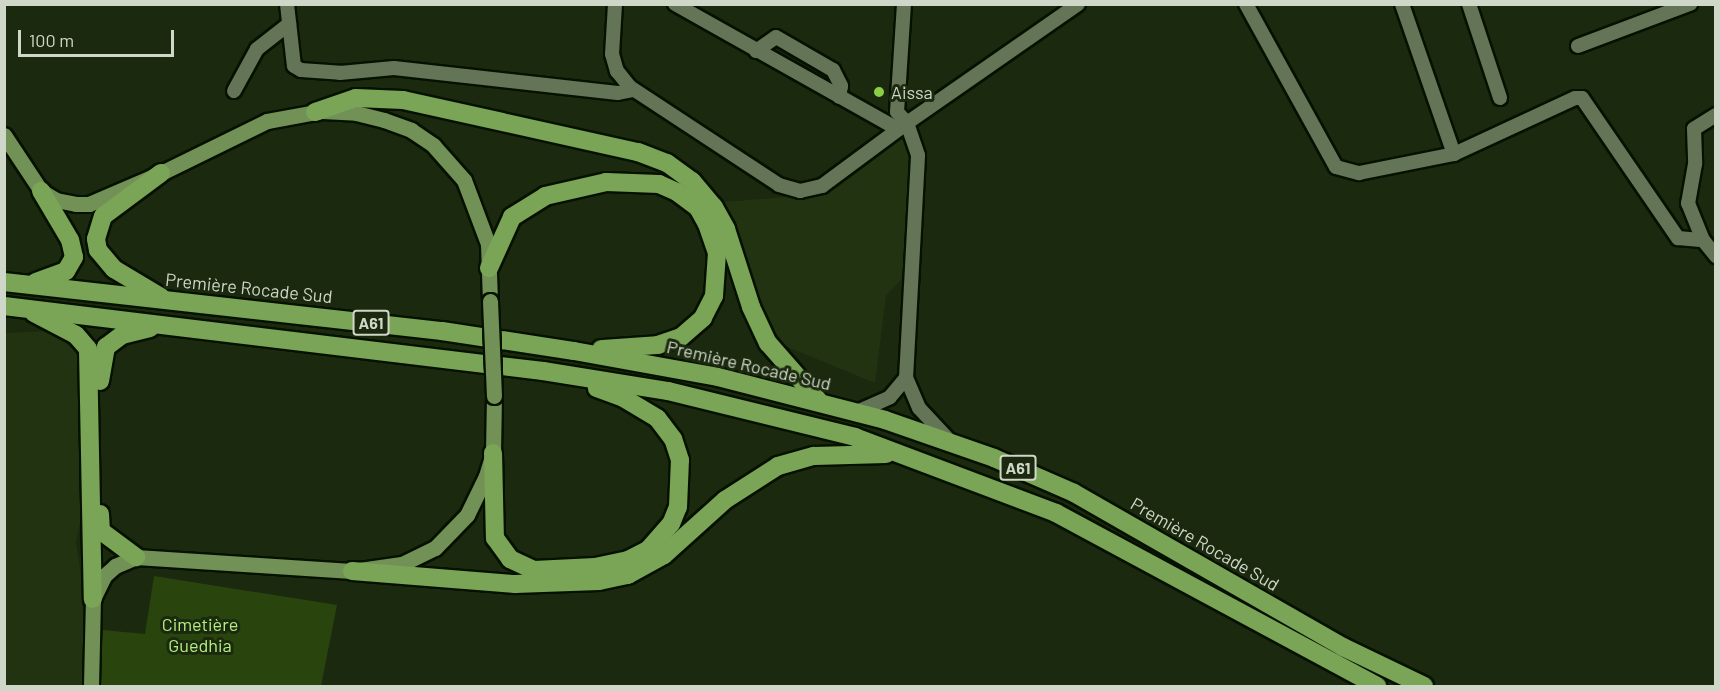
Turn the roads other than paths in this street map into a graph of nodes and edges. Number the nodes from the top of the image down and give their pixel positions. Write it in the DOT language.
graph roads {
  1 [pos="287,4"];
  2 [pos="615,4"];
  3 [pos="675,4"];
  4 [pos="904,4"];
  5 [pos="1246,4"];
  6 [pos="1401,4"];
  7 [pos="1468,4"];
  8 [pos="1690,4"];
  9 [pos="1076,6"];
  10 [pos="289,24"];
  11 [pos="1578,46"];
  12 [pos="756,51"];
  13 [pos="634,90"];
  14 [pos="234,91"];
  15 [pos="839,97"];
  16 [pos="1500,98"];
  17 [pos="315,112"];
  18 [pos="1716,115"];
  19 [pos="903,126"];
  20 [pos="4,135"];
  21 [pos="1454,154"];
  22 [pos="160,173"];
  23 [pos="41,190"];
  24 [pos="1703,240"];
  25 [pos="1716,256"];
  26 [pos="489,268"];
  27 [pos="4,282"];
  28 [pos="31,284"];
  29 [pos="168,300"];
  30 [pos="4,306"];
  31 [pos="25,308"];
  32 [pos="164,325"];
  33 [pos="574,351"];
  34 [pos="543,371"];
  35 [pos="906,378"];
  36 [pos="819,401"];
  37 [pos="857,412"];
  38 [pos="952,442"];
  39 [pos="493,453"];
  40 [pos="904,454"];
  41 [pos="136,557"];
  42 [pos="352,571"];
  43 [pos="93,599"];
  44 [pos="1365,684"];
  45 [pos="91,687"];
  46 [pos="1424,687"];
  1 -- 10 [label="street"];
  2 -- 13 [label="street"];
  3 -- 12 [label="street"];
  4 -- 19 [label="street"];
  5 -- 21 [label="street"];
  6 -- 21 [label="street"];
  7 -- 16 [label="street"];
  8 -- 11 [label="street"];
  9 -- 19 [label="street"];
  10 -- 13 [label="street"];
  10 -- 14 [label="street"];
  12 -- 15 [label="street"];
  12 -- 15 [label="street"];
  13 -- 19 [label="street"];
  15 -- 19 [label="street"];
  17 -- 22 [label="main road"];
  17 -- 26 [label="main road"];
  17 -- 36 [label="highway"];
  18 -- 24 [label="street"];
  19 -- 35 [label="street"];
  20 -- 23 [label="main road"];
  21 -- 24 [label="street"];
  22 -- 23 [label="main road"];
  22 -- 29 [label="highway"];
  23 -- 28 [label="highway"];
  24 -- 25 [label="street"];
  26 -- 33 [label="highway"];
  26 -- 39 [label="main road, bridge"];
  27 -- 28 [label="highway, Première Rocade Sud / A61"];
  28 -- 29 [label="highway, Première Rocade Sud / A61"];
  29 -- 33 [label="highway, Première Rocade Sud / A61"];
  30 -- 31 [label="highway, A61"];
  31 -- 32 [label="highway, A61"];
  31 -- 43 [label="highway"];
  32 -- 34 [label="highway, A61"];
  32 -- 41 [label="highway"];
  33 -- 36 [label="highway, Première Rocade Sud / A61"];
  34 -- 39 [label="highway"];
  34 -- 40 [label="highway, A61"];
  35 -- 37 [label="street"];
  35 -- 38 [label="street"];
  36 -- 37 [label="highway, Première Rocade Sud / A61"];
  37 -- 38 [label="highway, Première Rocade Sud / A61"];
  38 -- 46 [label="highway, Première Rocade Sud / A61"];
  39 -- 42 [label="main road"];
  40 -- 42 [label="highway"];
  40 -- 44 [label="highway, A61"];
  41 -- 42 [label="main road"];
  41 -- 43 [label="main road"];
  43 -- 45 [label="main road"];
}
